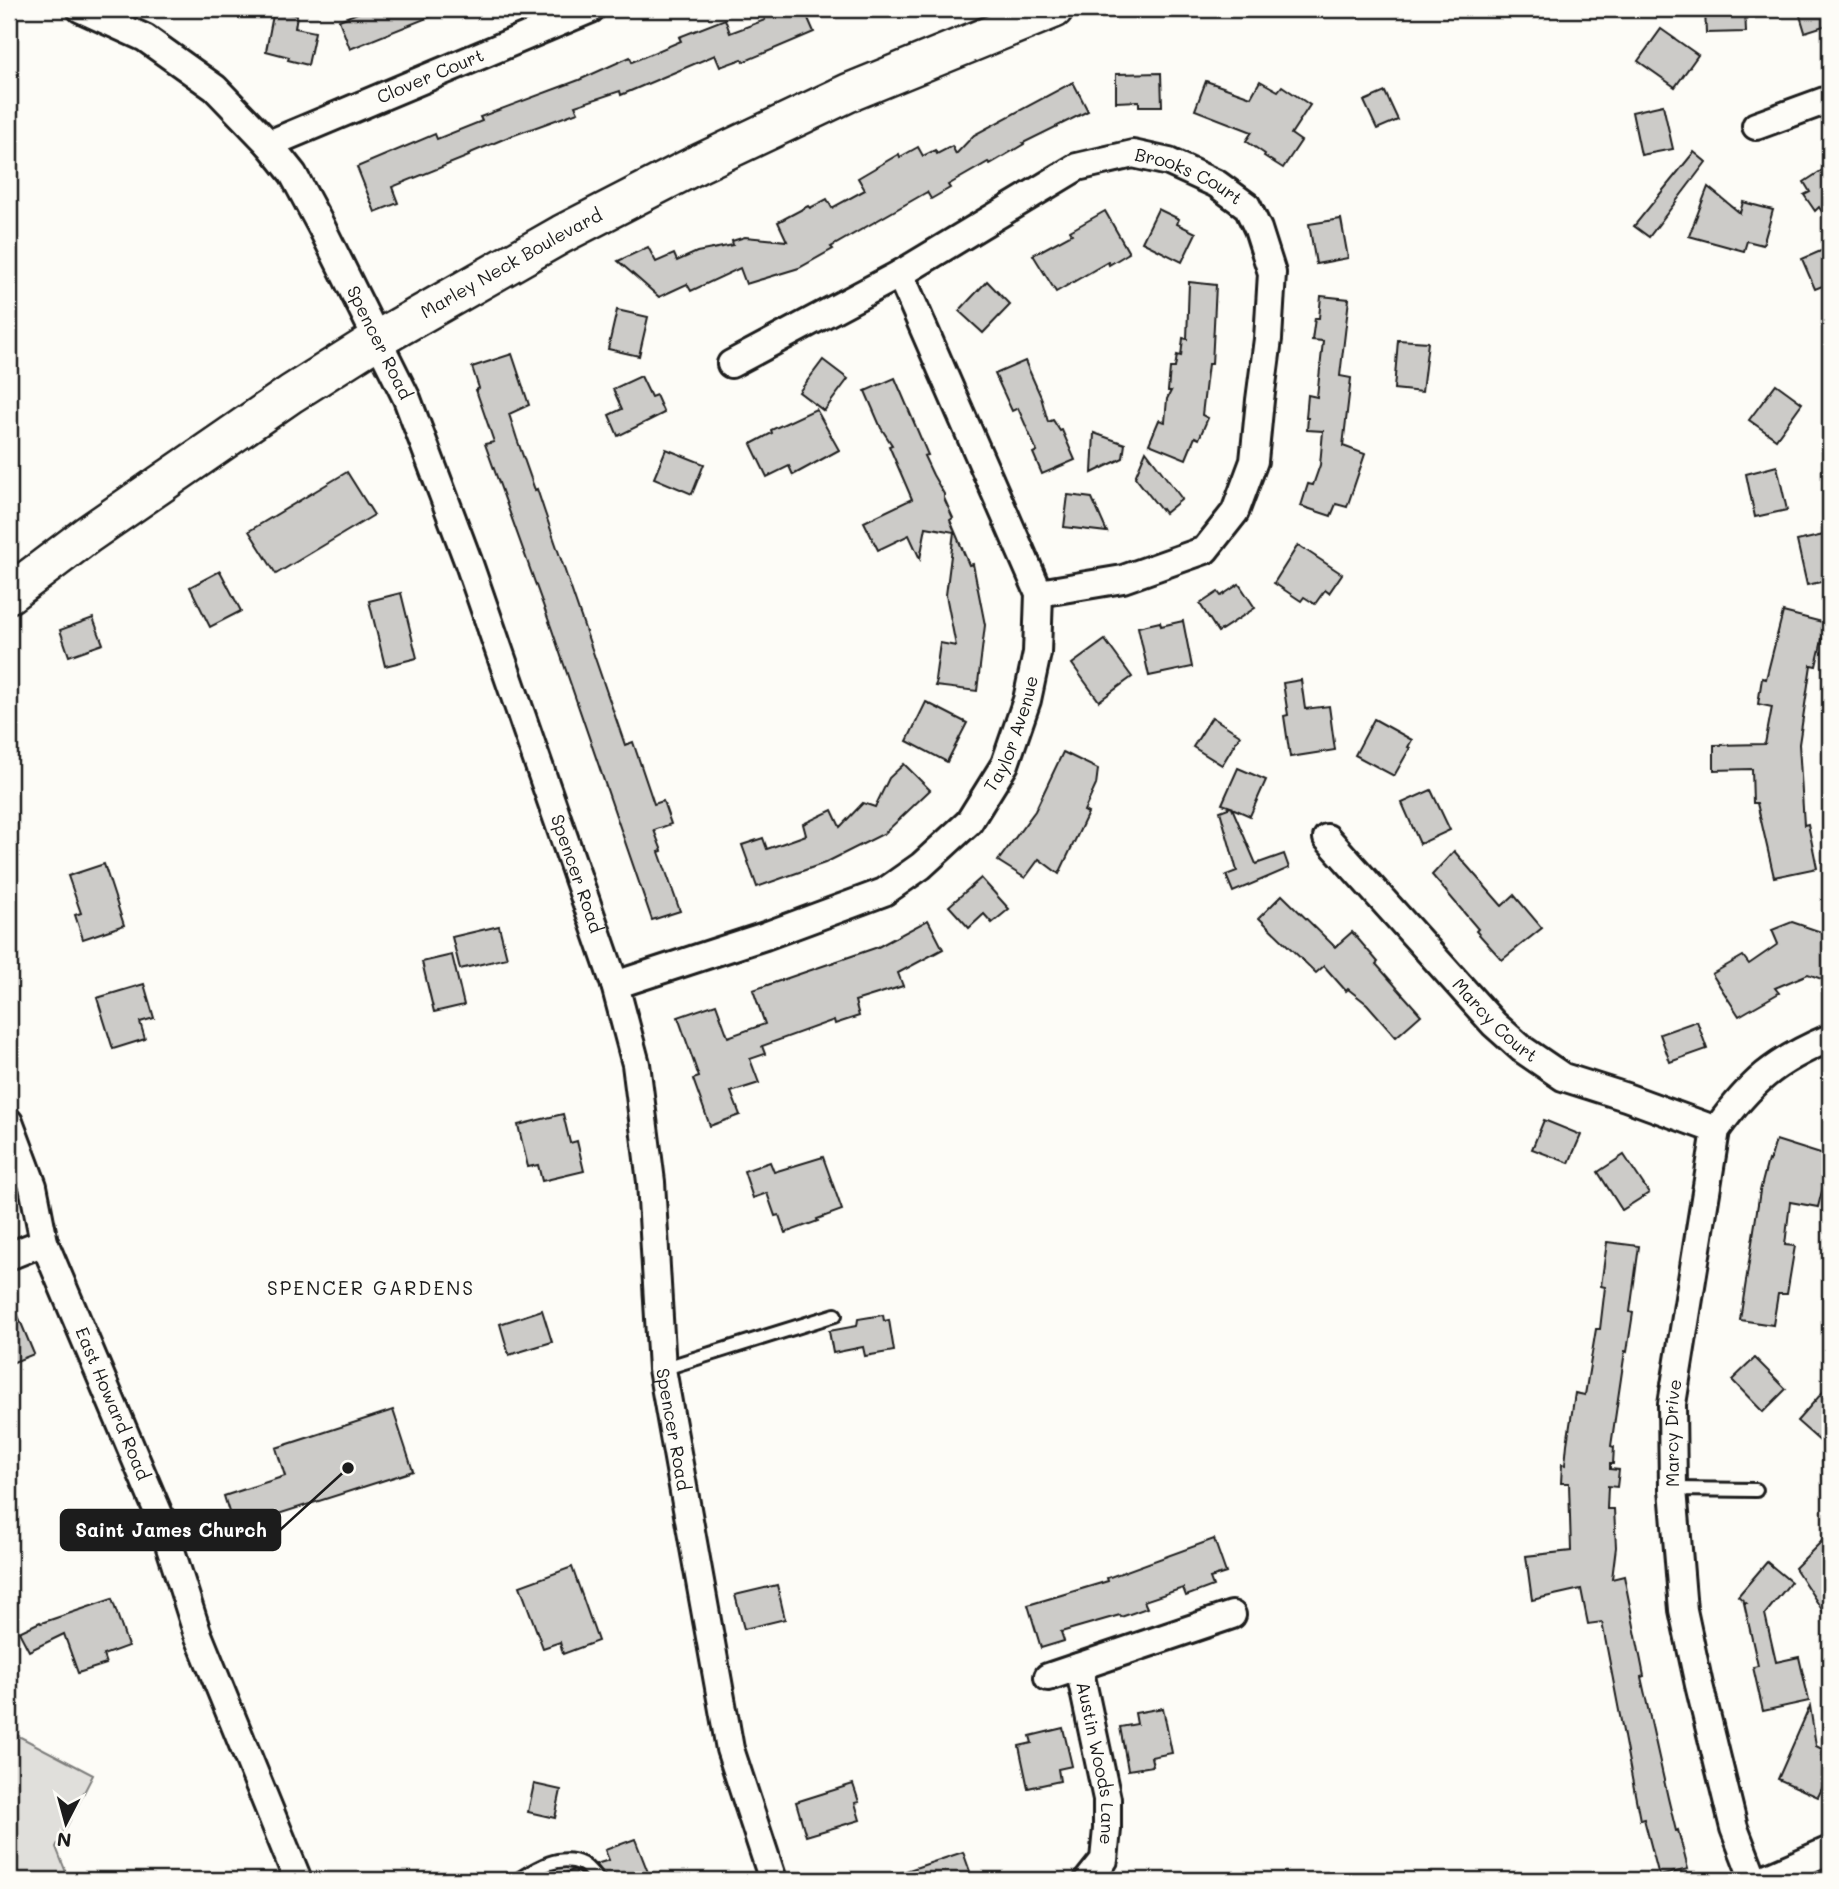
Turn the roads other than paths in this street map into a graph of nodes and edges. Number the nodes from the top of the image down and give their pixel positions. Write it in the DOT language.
graph roads {
  1 [pos="81,9"];
  2 [pos="1054,9"];
  3 [pos="584,10"];
  4 [pos="1830,99"];
  5 [pos="1756,126"];
  6 [pos="269,144"];
  7 [pos="900,274"];
  8 [pos="378,339"];
  9 [pos="731,364"];
  10 [pos="1039,593"];
  11 [pos="9,594"];
  12 [pos="1327,838"];
  13 [pos="615,985"];
  14 [pos="1830,1038"];
  15 [pos="9,1122"];
  16 [pos="1716,1130"];
  17 [pos="44,1241"];
  18 [pos="9,1256"];
  19 [pos="835,1315"];
  20 [pos="662,1369"];
  21 [pos="1673,1489"];
  22 [pos="1756,1490"];
  23 [pos="1232,1615"];
  24 [pos="1079,1667"];
  25 [pos="1048,1677"];
  26 [pos="1830,1850"];
  27 [pos="1096,1870"];
  28 [pos="298,1880"];
  29 [pos="518,1880"];
  30 [pos="598,1880"];
  31 [pos="773,1880"];
  32 [pos="1754,1880"];
  33 [pos="1760,1880"];
  1 -- 6 [label="street, Spencer Road"];
  2 -- 8 [label="main road, Marley Neck Boulevard"];
  3 -- 6 [label="street, Clover Court"];
  4 -- 5 [label="street"];
  6 -- 8 [label="street, Spencer Road"];
  7 -- 9 [label="street, Brooks Court"];
  7 -- 10 [label="street, Taylor Avenue"];
  7 -- 10 [label="street, Brooks Court"];
  8 -- 11 [label="main road, Marley Neck Boulevard"];
  8 -- 13 [label="street, Spencer Road"];
  10 -- 13 [label="street, Taylor Avenue"];
  12 -- 16 [label="street, Marcy Court"];
  13 -- 20 [label="street, Spencer Road"];
  14 -- 16 [label="street, Marcy Drive"];
  15 -- 17 [label="street, East Howard Road"];
  16 -- 21 [label="street, Marcy Drive"];
  17 -- 18 [label="street"];
  17 -- 28 [label="street, East Howard Road"];
  19 -- 20 [label="lane"];
  20 -- 31 [label="street, Spencer Road"];
  21 -- 22 [label="lane"];
  21 -- 32 [label="street, Marcy Drive"];
  23 -- 24 [label="street, Austin Woods Lane"];
  24 -- 25 [label="street, Austin Woods Lane"];
  24 -- 27 [label="street, Austin Woods Lane"];
  26 -- 33 [label="street"];
  29 -- 30 [label="lane"];
}
